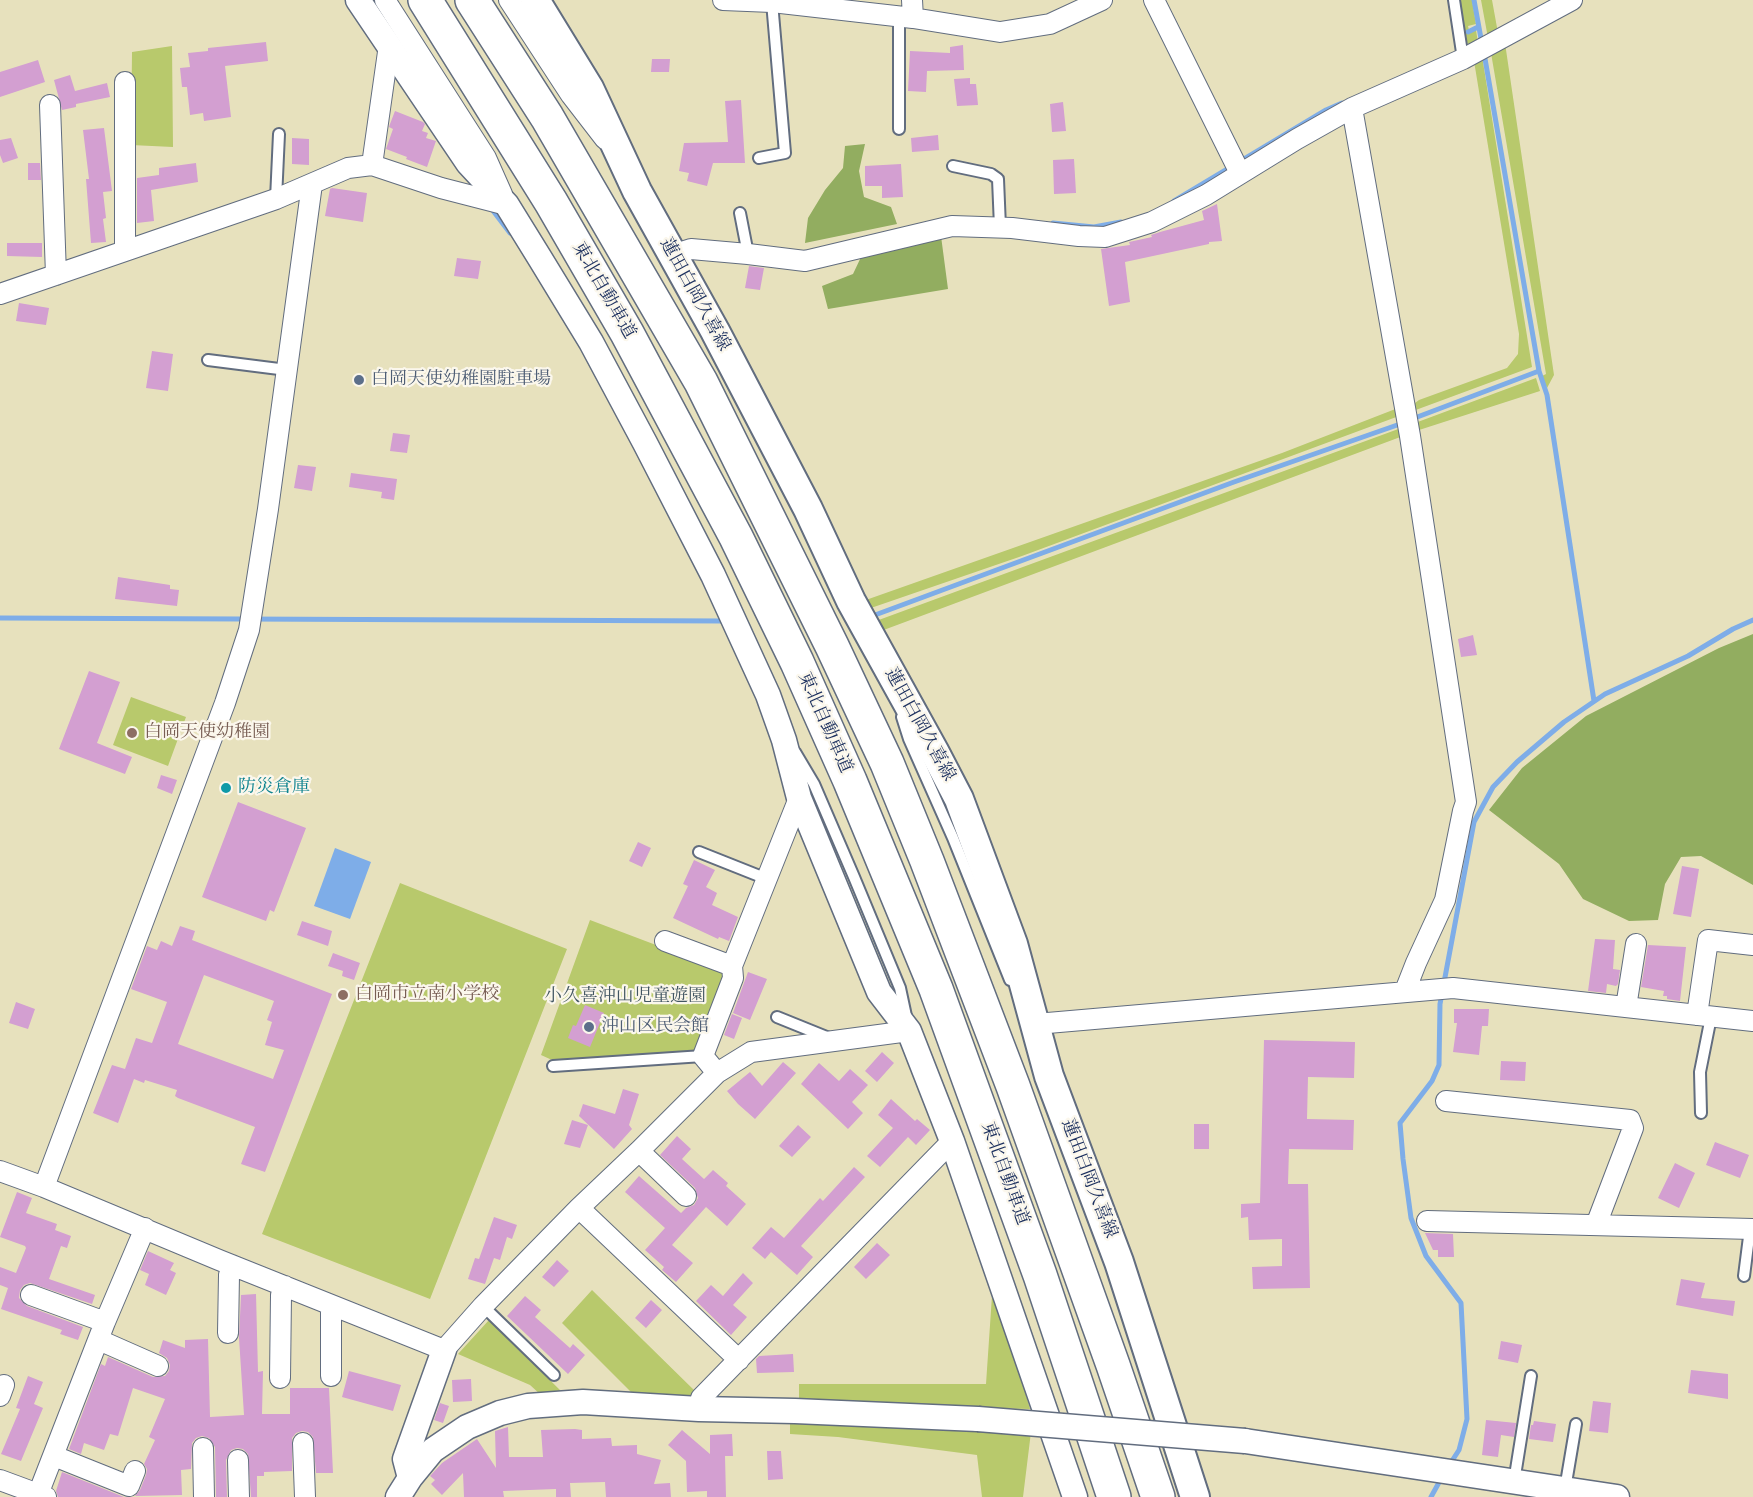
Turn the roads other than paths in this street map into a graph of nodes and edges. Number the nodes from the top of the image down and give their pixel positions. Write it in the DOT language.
graph roads {
  1 [pos="358,0"];
  2 [pos="385,0"];
  3 [pos="425,0"];
  4 [pos="472,0"];
  5 [pos="509,0"];
  6 [pos="535,0"];
  7 [pos="723,0"];
  8 [pos="1102,0"];
  9 [pos="1154,0"];
  10 [pos="1454,0"];
  11 [pos="1572,0"];
  12 [pos="772,2"];
  13 [pos="908,12"];
  14 [pos="389,45"];
  15 [pos="1466,58"];
  16 [pos="125,82"];
  17 [pos="50,105"];
  18 [pos="1352,108"];
  19 [pos="899,129"];
  20 [pos="279,134"];
  21 [pos="621,157"];
  22 [pos="759,158"];
  23 [pos="372,165"];
  24 [pos="953,166"];
  25 [pos="1240,173"];
  26 [pos="312,184"];
  27 [pos="276,199"];
  28 [pos="507,205"];
  29 [pos="740,213"];
  30 [pos="1000,227"];
  31 [pos="125,251"];
  32 [pos="748,254"];
  33 [pos="672,255"];
  34 [pos="56,275"];
  35 [pos="0,294"];
  36 [pos="208,360"];
  37 [pos="287,370"];
  38 [pos="784,740"];
  39 [pos="799,798"];
  40 [pos="699,852"];
  41 [pos="767,879"];
  42 [pos="665,941"];
  43 [pos="1636,944"];
  44 [pos="1753,945"];
  45 [pos="732,966"];
  46 [pos="1405,991"];
  47 [pos="1626,1007"];
  48 [pos="1704,1016"];
  49 [pos="777,1017"];
  50 [pos="1753,1021"];
  51 [pos="1036,1024"];
  52 [pos="909,1031"];
  53 [pos="835,1041"];
  54 [pos="703,1056"];
  55 [pos="553,1066"];
  56 [pos="717,1073"];
  57 [pos="1446,1101"];
  58 [pos="1701,1113"];
  59 [pos="952,1141"];
  60 [pos="639,1151"];
  61 [pos="0,1171"];
  62 [pos="44,1187"];
  63 [pos="686,1196"];
  64 [pos="579,1208"];
  65 [pos="1427,1221"];
  66 [pos="1596,1225"];
  67 [pos="146,1228"];
  68 [pos="1752,1229"];
  69 [pos="232,1265"];
  70 [pos="1744,1276"];
  71 [pos="285,1286"];
  72 [pos="31,1295"];
  73 [pos="331,1305"];
  74 [pos="483,1306"];
  75 [pos="102,1331"];
  76 [pos="228,1333"];
  77 [pos="444,1350"];
  78 [pos="739,1360"];
  79 [pos="158,1366"];
  80 [pos="554,1375"];
  81 [pos="331,1376"];
  82 [pos="1531,1376"];
  83 [pos="280,1378"];
  84 [pos="699,1409"];
  85 [pos="1576,1424"];
  86 [pos="303,1443"];
  87 [pos="203,1448"];
  88 [pos="54,1456"];
  89 [pos="238,1460"];
  90 [pos="135,1471"];
  91 [pos="0,1479"];
  92 [pos="1514,1482"];
  93 [pos="404,1487"];
  94 [pos="1565,1489"];
  95 [pos="41,1496"];
  96 [pos="204,1497"];
  97 [pos="238,1497"];
  98 [pos="305,1497"];
  99 [pos="1075,1497"];
  100 [pos="1114,1497"];
  101 [pos="1158,1497"];
  102 [pos="1195,1497"];
  103 [pos="1617,1497"];
  1 -- 14 [label="street"];
  2 -- 28 [label="street"];
  3 -- 100 [label="highway, 東北自動車道"];
  4 -- 101 [label="highway"];
  5 -- 21 [label="street"];
  6 -- 21 [label="main road, 蓮田白岡久喜線"];
  7 -- 12 [label="street"];
  8 -- 13 [label="street"];
  9 -- 25 [label="street"];
  10 -- 15 [label="lane"];
  11 -- 15 [label="street"];
  12 -- 13 [label="street"];
  12 -- 22 [label="lane"];
  13 -- 19 [label="lane"];
  14 -- 23 [label="street"];
  14 -- 28 [label="street"];
  15 -- 18 [label="street"];
  16 -- 31 [label="street"];
  17 -- 34 [label="street"];
  18 -- 25 [label="street"];
  18 -- 46 [label="street"];
  20 -- 27 [label="lane"];
  21 -- 33 [label="main road, 蓮田白岡久喜線"];
  23 -- 26 [label="street"];
  23 -- 28 [label="street"];
  24 -- 30 [label="lane"];
  25 -- 30 [label="street"];
  26 -- 27 [label="street"];
  26 -- 37 [label="street"];
  27 -- 31 [label="street"];
  28 -- 38 [label="street"];
  29 -- 32 [label="lane"];
  30 -- 32 [label="street"];
  31 -- 34 [label="street"];
  32 -- 33 [label="street"];
  33 -- 51 [label="main road, 蓮田白岡久喜線"];
  34 -- 35 [label="street"];
  36 -- 37 [label="lane"];
  37 -- 62 [label="street"];
  38 -- 39 [label="street"];
  38 -- 52 [label="lane"];
  39 -- 41 [label="street"];
  39 -- 52 [label="street"];
  40 -- 41 [label="lane"];
  41 -- 45 [label="street"];
  42 -- 45 [label="street"];
  43 -- 47 [label="street"];
  44 -- 48 [label="street"];
  45 -- 54 [label="street"];
  46 -- 47 [label="street"];
  46 -- 51 [label="street"];
  47 -- 48 [label="street"];
  48 -- 50 [label="street"];
  48 -- 58 [label="lane"];
  49 -- 53 [label="lane"];
  51 -- 102 [label="main road, 蓮田白岡久喜線"];
  52 -- 53 [label="street"];
  52 -- 59 [label="street"];
  53 -- 56 [label="street"];
  54 -- 55 [label="lane"];
  54 -- 56 [label="street"];
  56 -- 60 [label="street"];
  57 -- 66 [label="street"];
  59 -- 78 [label="street"];
  59 -- 99 [label="street"];
  60 -- 63 [label="street"];
  60 -- 64 [label="street"];
  61 -- 62 [label="street"];
  62 -- 67 [label="street"];
  64 -- 74 [label="street"];
  64 -- 78 [label="street"];
  65 -- 66 [label="street"];
  66 -- 68 [label="street"];
  67 -- 69 [label="street"];
  67 -- 75 [label="street"];
  68 -- 70 [label="lane"];
  69 -- 71 [label="street"];
  69 -- 76 [label="street"];
  71 -- 73 [label="street"];
  71 -- 83 [label="street"];
  72 -- 75 [label="street"];
  73 -- 77 [label="street"];
  73 -- 81 [label="street"];
  74 -- 77 [label="street"];
  74 -- 80 [label="lane"];
  75 -- 79 [label="street"];
  75 -- 88 [label="street"];
  77 -- 93 [label="street"];
  78 -- 84 [label="street"];
  82 -- 92 [label="lane"];
  84 -- 92 [label="street, bridge"];
  84 -- 93 [label="street"];
  85 -- 94 [label="lane"];
  86 -- 98 [label="street"];
  87 -- 96 [label="street"];
  88 -- 90 [label="street"];
  88 -- 95 [label="street"];
  89 -- 97 [label="street"];
  91 -- 95 [label="street"];
  92 -- 94 [label="street"];
  94 -- 103 [label="street"];
}
